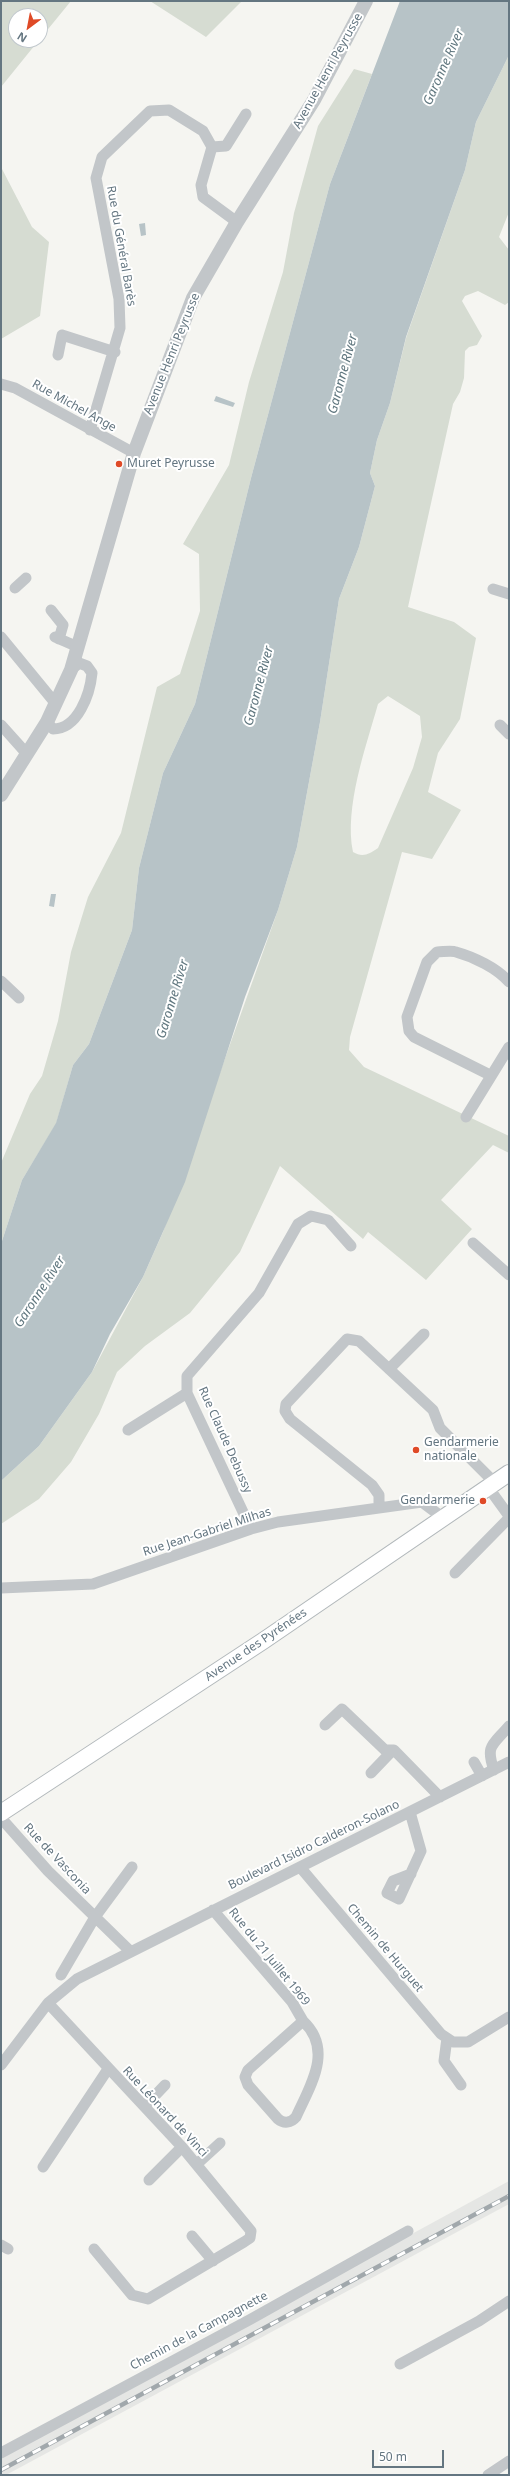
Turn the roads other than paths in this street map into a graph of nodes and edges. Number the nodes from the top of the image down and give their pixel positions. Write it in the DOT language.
graph roads {
  1 [pos="366,1"];
  2 [pos="246,114"];
  3 [pos="212,147"];
  4 [pos="237,222"];
  5 [pos="115,352"];
  6 [pos="58,355"];
  7 [pos="1,384"];
  8 [pos="90,430"];
  9 [pos="134,453"];
  10 [pos="26,578"];
  11 [pos="15,588"];
  12 [pos="492,589"];
  13 [pos="509,594"];
  14 [pos="51,610"];
  15 [pos="1,637"];
  16 [pos="78,647"];
  17 [pos="71,670"];
  18 [pos="56,704"];
  19 [pos="47,722"];
  20 [pos="500,724"];
  21 [pos="1,725"];
  22 [pos="509,734"];
  23 [pos="27,754"];
  24 [pos="1,795"];
  25 [pos="1,981"];
  26 [pos="509,982"];
  27 [pos="19,998"];
  28 [pos="509,1046"];
  29 [pos="490,1075"];
  30 [pos="466,1117"];
  31 [pos="473,1243"];
  32 [pos="351,1246"];
  33 [pos="509,1274"];
  34 [pos="424,1334"];
  35 [pos="390,1369"];
  36 [pos="187,1393"];
  37 [pos="128,1430"];
  38 [pos="509,1473"];
  39 [pos="491,1485"];
  40 [pos="379,1508"];
  41 [pos="442,1517"];
  42 [pos="509,1517"];
  43 [pos="251,1529"];
  44 [pos="455,1573"];
  45 [pos="1,1588"];
  46 [pos="325,1725"];
  47 [pos="509,1726"];
  48 [pos="393,1750"];
  49 [pos="474,1762"];
  50 [pos="509,1762"];
  51 [pos="494,1770"];
  52 [pos="370,1773"];
  53 [pos="482,1776"];
  54 [pos="440,1797"];
  55 [pos="410,1812"];
  56 [pos="1,1813"];
  57 [pos="1,1818"];
  58 [pos="132,1867"];
  59 [pos="300,1867"];
  60 [pos="411,1874"];
  61 [pos="213,1910"];
  62 [pos="95,1918"];
  63 [pos="130,1951"];
  64 [pos="61,1975"];
  65 [pos="48,2003"];
  66 [pos="509,2017"];
  67 [pos="303,2021"];
  68 [pos="450,2040"];
  69 [pos="2,2062"];
  70 [pos="108,2069"];
  71 [pos="165,2085"];
  72 [pos="461,2085"];
  73 [pos="145,2106"];
  74 [pos="220,2143"];
  75 [pos="182,2147"];
  76 [pos="197,2164"];
  77 [pos="43,2167"];
  78 [pos="149,2180"];
  79 [pos="408,2231"];
  80 [pos="192,2236"];
  81 [pos="94,2249"];
  82 [pos="213,2261"];
  83 [pos="509,2301"];
  84 [pos="400,2364"];
  85 [pos="1,2453"];
  86 [pos="509,2461"];
  87 [pos="495,2473"];
  1 -- 4 [label="street, Avenue Henri Peyrusse"];
  2 -- 3 [label="street"];
  3 -- 4 [label="street"];
  3 -- 5 [label="street, Rue du Général Barès"];
  4 -- 9 [label="street, Avenue Henri Peyrusse"];
  5 -- 6 [label="street"];
  5 -- 8 [label="street, Rue du Général Barès"];
  7 -- 8 [label="street, Rue Michel Ange"];
  8 -- 9 [label="street, Rue Michel Ange"];
  9 -- 16 [label="street, Avenue Henri Peyrusse"];
  10 -- 11 [label="street"];
  12 -- 13 [label="street"];
  14 -- 16 [label="street"];
  15 -- 18 [label="street"];
  16 -- 17 [label="street, Avenue Henri Peyrusse"];
  17 -- 18 [label="street, Avenue Henri Peyrusse"];
  17 -- 19 [label="street"];
  18 -- 19 [label="street, Avenue Henri Peyrusse"];
  19 -- 23 [label="street, Avenue Henri Peyrusse"];
  20 -- 22 [label="street"];
  21 -- 23 [label="street"];
  23 -- 24 [label="street, Avenue Henri Peyrusse"];
  25 -- 27 [label="street"];
  26 -- 29 [label="street"];
  28 -- 29 [label="street"];
  29 -- 30 [label="street"];
  31 -- 33 [label="street"];
  32 -- 36 [label="street, Rue Claude Debussy"];
  34 -- 35 [label="street"];
  35 -- 39 [label="street"];
  35 -- 40 [label="street"];
  36 -- 37 [label="street"];
  36 -- 43 [label="street, Rue Claude Debussy"];
  38 -- 39 [label="main road, Avenue des Pyrénées"];
  39 -- 41 [label="main road, Avenue des Pyrénées"];
  39 -- 42 [label="street"];
  40 -- 41 [label="street, Rue Jean-Gabriel Milhas"];
  40 -- 43 [label="street, Rue Jean-Gabriel Milhas"];
  41 -- 56 [label="main road, Avenue des Pyrénées"];
  42 -- 44 [label="street"];
  43 -- 45 [label="street, Rue Jean-Gabriel Milhas"];
  46 -- 48 [label="street"];
  47 -- 51 [label="street"];
  48 -- 52 [label="street"];
  48 -- 54 [label="street"];
  49 -- 53 [label="street"];
  50 -- 51 [label="street, Boulevard Isidro Calderon-Solano"];
  51 -- 53 [label="street, Boulevard Isidro Calderon-Solano"];
  53 -- 54 [label="street, Boulevard Isidro Calderon-Solano"];
  54 -- 55 [label="street, Boulevard Isidro Calderon-Solano"];
  55 -- 59 [label="street, Boulevard Isidro Calderon-Solano"];
  55 -- 60 [label="street"];
  57 -- 62 [label="street, Rue de Vasconia"];
  58 -- 62 [label="street"];
  59 -- 61 [label="street, Boulevard Isidro Calderon-Solano"];
  59 -- 68 [label="street, Chemin de Hurguet"];
  61 -- 63 [label="street, Boulevard Isidro Calderon-Solano"];
  61 -- 67 [label="street, Rue du 21 Juillet 1969"];
  62 -- 63 [label="street, Rue de Vasconia"];
  62 -- 64 [label="street"];
  63 -- 65 [label="street"];
  65 -- 69 [label="street"];
  65 -- 70 [label="street, Rue Léonard de Vinci"];
  66 -- 68 [label="street"];
  67 -- 67 [label="street, Rue du 21 Juillet 1969"];
  68 -- 72 [label="street"];
  70 -- 73 [label="street, Rue Léonard de Vinci"];
  70 -- 77 [label="street"];
  71 -- 73 [label="street"];
  73 -- 75 [label="street, Rue Léonard de Vinci"];
  74 -- 76 [label="street"];
  75 -- 76 [label="street, Rue Léonard de Vinci"];
  75 -- 78 [label="street"];
  76 -- 82 [label="street, Rue Léonard de Vinci"];
  79 -- 85 [label="street, Chemin de la Campagnette"];
  80 -- 82 [label="street"];
  81 -- 82 [label="street"];
  83 -- 84 [label="street"];
  86 -- 87 [label="street"];
}
